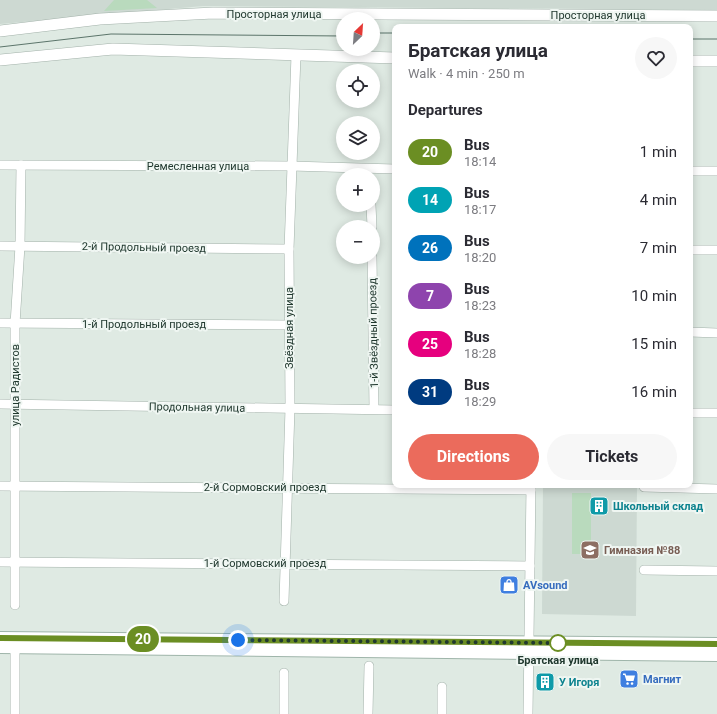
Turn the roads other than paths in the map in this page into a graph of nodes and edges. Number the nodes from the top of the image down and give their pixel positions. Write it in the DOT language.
graph roads {
  1 [pos="717,16"];
  2 [pos="0,31"];
  3 [pos="296,55"];
  4 [pos="392,58"];
  5 [pos="0,60"];
  6 [pos="693,61"];
  7 [pos="717,61"];
  8 [pos="0,165"];
  9 [pos="22,165"];
  10 [pos="291,166"];
  11 [pos="336,169"];
  12 [pos="392,169"];
  13 [pos="380,171"];
  14 [pos="693,171"];
  15 [pos="717,172"];
  16 [pos="0,246"];
  17 [pos="20,246"];
  18 [pos="289,249"];
  19 [pos="693,250"];
  20 [pos="717,250"];
  21 [pos="372,264"];
  22 [pos="0,323"];
  23 [pos="15,324"];
  24 [pos="289,325"];
  25 [pos="693,332"];
  26 [pos="717,333"];
  27 [pos="0,404"];
  28 [pos="14,404"];
  29 [pos="290,408"];
  30 [pos="374,409"];
  31 [pos="392,410"];
  32 [pos="693,413"];
  33 [pos="717,413"];
  34 [pos="0,486"];
  35 [pos="15,486"];
  36 [pos="288,487"];
  37 [pos="392,487"];
  38 [pos="531,488"];
  39 [pos="644,488"];
  40 [pos="717,489"];
  41 [pos="0,562"];
  42 [pos="16,562"];
  43 [pos="285,564"];
  44 [pos="530,566"];
  45 [pos="644,570"];
  46 [pos="717,571"];
  47 [pos="284,601"];
  48 [pos="15,605"];
  49 [pos="0,638"];
  50 [pos="15,643"];
  51 [pos="717,644"];
  52 [pos="0,647"];
  53 [pos="528,647"];
  54 [pos="717,655"];
  55 [pos="369,666"];
  56 [pos="284,674"];
  57 [pos="442,687"];
  58 [pos="15,714"];
  59 [pos="284,714"];
  60 [pos="368,714"];
  61 [pos="442,714"];
  62 [pos="528,714"];
  1 -- 2 [label="street, Просторная улица"];
  3 -- 4 [label="street"];
  3 -- 5 [label="street"];
  3 -- 10 [label="street, Звёздная улица"];
  6 -- 7 [label="street"];
  8 -- 9 [label="street, Ремесленная улица"];
  9 -- 10 [label="street, Ремесленная улица"];
  9 -- 17 [label="street, улица Радистов"];
  10 -- 11 [label="street, Ремесленная улица"];
  10 -- 18 [label="street, Звёздная улица"];
  12 -- 13 [label="street, Ремесленная улица"];
  14 -- 15 [label="street"];
  16 -- 17 [label="street, 2-й Продольный проезд"];
  17 -- 18 [label="street, 2-й Продольный проезд"];
  17 -- 23 [label="street, улица Радистов"];
  18 -- 24 [label="street, Звёздная улица"];
  19 -- 20 [label="street"];
  21 -- 30 [label="street, 1-й Звёздный проезд"];
  22 -- 23 [label="street, 1-й Продольный проезд"];
  23 -- 24 [label="street, 1-й Продольный проезд"];
  23 -- 28 [label="street, улица Радистов"];
  24 -- 29 [label="street, Звёздная улица"];
  25 -- 26 [label="street"];
  27 -- 28 [label="street, Продольная улица"];
  28 -- 29 [label="street, Продольная улица"];
  28 -- 35 [label="street, улица Радистов"];
  29 -- 30 [label="street, Продольная улица"];
  29 -- 36 [label="street, Звёздная улица"];
  30 -- 31 [label="street, Продольная улица"];
  32 -- 33 [label="street"];
  34 -- 35 [label="street, 2-й Сормовский проезд"];
  35 -- 36 [label="street, 2-й Сормовский проезд"];
  35 -- 42 [label="street, улица Радистов"];
  36 -- 37 [label="street, 2-й Сормовский проезд"];
  36 -- 43 [label="street, Звёздная улица"];
  38 -- 44 [label="street"];
  39 -- 40 [label="street"];
  41 -- 42 [label="street, 1-й Сормовский проезд"];
  42 -- 43 [label="street, 1-й Сормовский проезд"];
  42 -- 48 [label="street, улица Радистов"];
  43 -- 44 [label="street, 1-й Сормовский проезд"];
  43 -- 47 [label="street, Звёздная улица"];
  44 -- 53 [label="street"];
  45 -- 46 [label="street"];
  49 -- 50 [label="main road"];
  50 -- 52 [label="main road"];
  50 -- 53 [label="main road"];
  50 -- 58 [label="street"];
  51 -- 53 [label="main road"];
  53 -- 54 [label="main road"];
  53 -- 62 [label="street"];
  55 -- 60 [label="street"];
  56 -- 59 [label="street"];
  57 -- 61 [label="street"];
}
